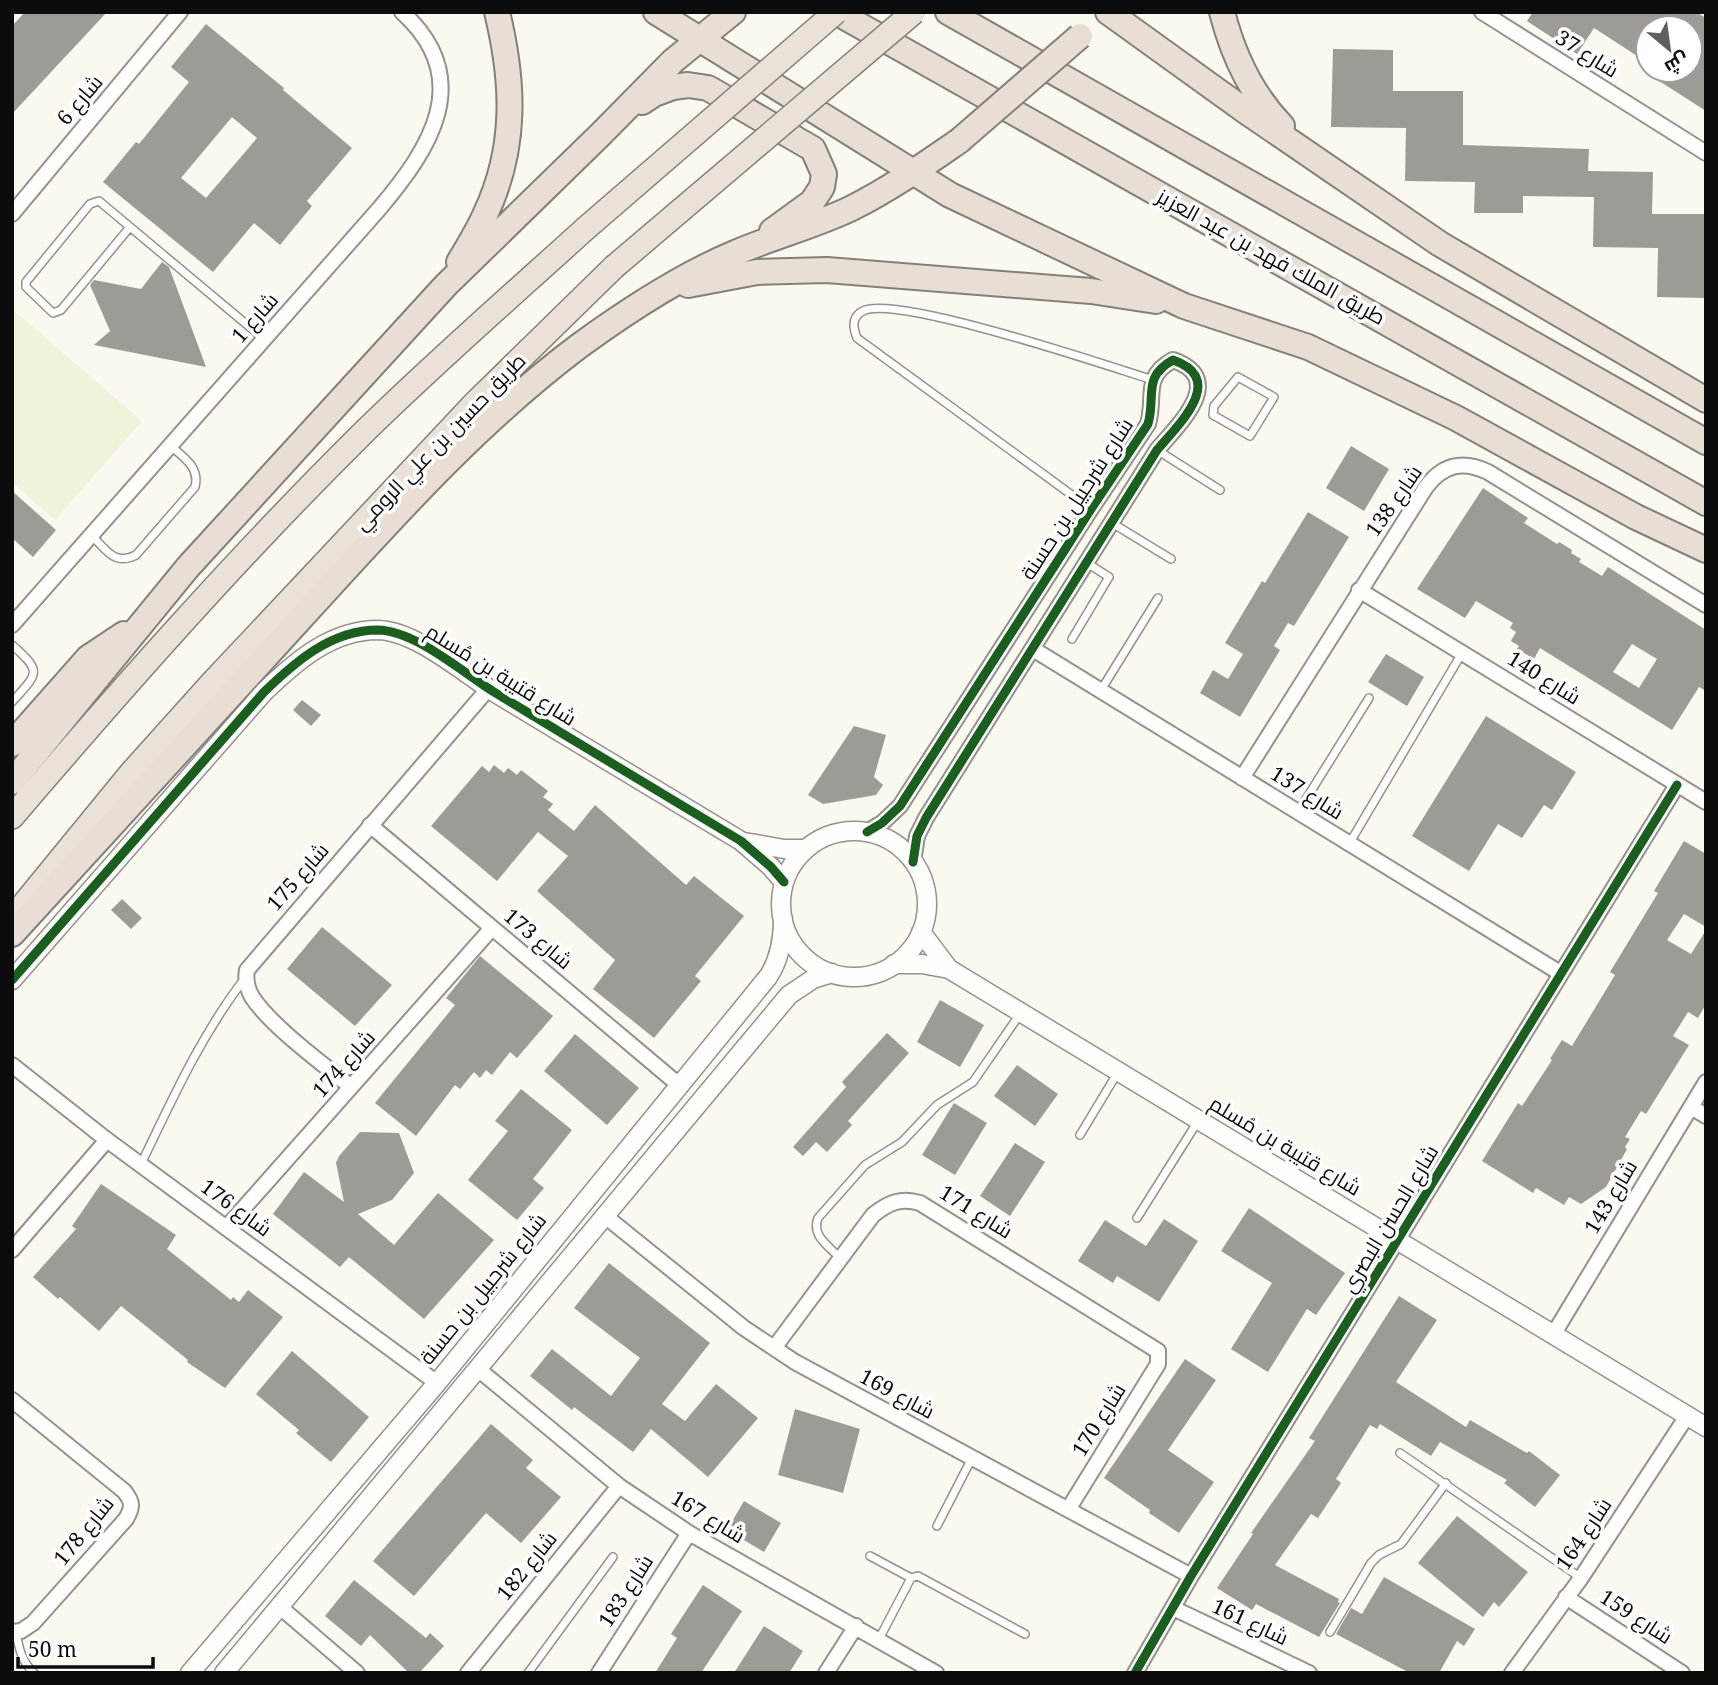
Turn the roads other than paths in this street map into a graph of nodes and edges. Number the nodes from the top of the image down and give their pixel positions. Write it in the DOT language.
graph roads {
  1 [pos="180,12"];
  2 [pos="402,12"];
  3 [pos="497,12"];
  4 [pos="656,12"];
  5 [pos="733,12"];
  6 [pos="836,12"];
  7 [pos="914,12"];
  8 [pos="948,12"];
  9 [pos="1222,12"];
  10 [pos="1482,12"];
  11 [pos="1110,13"];
  12 [pos="701,39"];
  13 [pos="601,134"];
  14 [pos="1706,153"];
  15 [pos="913,173"];
  16 [pos="1338,174"];
  17 [pos="12,214"];
  18 [pos="130,227"];
  19 [pos="749,247"];
  20 [pos="446,285"];
  21 [pos="664,290"];
  22 [pos="1184,306"];
  23 [pos="264,339"];
  24 [pos="1153,380"];
  25 [pos="1196,398"];
  26 [pos="1706,400"];
  27 [pos="1214,406"];
  28 [pos="1706,442"];
  29 [pos="171,445"];
  30 [pos="1157,450"];
  31 [pos="1220,489"];
  32 [pos="1706,502"];
  33 [pos="1091,509"];
  34 [pos="1112,523"];
  35 [pos="91,536"];
  36 [pos="1706,550"];
  37 [pos="1171,559"];
  38 [pos="1087,563"];
  39 [pos="1359,590"];
  40 [pos="1158,598"];
  41 [pos="1706,606"];
  42 [pos="143,622"];
  43 [pos="12,624"];
  44 [pos="1072,639"];
  45 [pos="12,645"];
  46 [pos="1033,649"];
  47 [pos="1462,653"];
  48 [pos="488,689"];
  49 [pos="1101,691"];
  50 [pos="1368,698"];
  51 [pos="12,702"];
  52 [pos="12,744"];
  53 [pos="1242,778"];
  54 [pos="12,782"];
  55 [pos="1677,785"];
  56 [pos="1706,802"];
  57 [pos="1298,812"];
  58 [pos="12,817"];
  59 [pos="370,825"];
  60 [pos="867,832"];
  61 [pos="741,841"];
  62 [pos="1349,844"];
  63 [pos="806,849"];
  64 [pos="914,862"];
  65 [pos="784,882"];
  66 [pos="12,918"];
  67 [pos="783,919"];
  68 [pos="492,928"];
  69 [pos="921,932"];
  70 [pos="12,934"];
  71 [pos="894,964"];
  72 [pos="949,969"];
  73 [pos="832,973"];
  74 [pos="1560,973"];
  75 [pos="245,978"];
  76 [pos="12,980"];
  77 [pos="1021,1013"];
  78 [pos="12,1065"];
  79 [pos="1119,1072"];
  80 [pos="1706,1082"];
  81 [pos="679,1086"];
  82 [pos="351,1087"];
  83 [pos="1691,1107"];
  84 [pos="1706,1116"];
  85 [pos="1198,1120"];
  86 [pos="1080,1135"];
  87 [pos="107,1140"];
  88 [pos="141,1164"];
  89 [pos="604,1216"];
  90 [pos="1137,1218"];
  91 [pos="226,1228"];
  92 [pos="1398,1241"];
  93 [pos="12,1250"];
  94 [pos="841,1258"];
  95 [pos="1553,1335"];
  96 [pos="774,1348"];
  97 [pos="1158,1351"];
  98 [pos="478,1369"];
  99 [pos="437,1382"];
  100 [pos="12,1400"];
  101 [pos="1687,1416"];
  102 [pos="1706,1427"];
  103 [pos="1401,1453"];
  104 [pos="972,1457"];
  105 [pos="1446,1483"];
  106 [pos="619,1486"];
  107 [pos="1069,1508"];
  108 [pos="937,1526"];
  109 [pos="689,1533"];
  110 [pos="870,1556"];
  111 [pos="613,1557"];
  112 [pos="1191,1576"];
  113 [pos="911,1578"];
  114 [pos="1581,1578"];
  115 [pos="1566,1597"];
  116 [pos="280,1607"];
  117 [pos="1172,1608"];
  118 [pos="856,1626"];
  119 [pos="14,1632"];
  120 [pos="1330,1632"];
  121 [pos="1026,1634"];
  122 [pos="879,1639"];
  123 [pos="34,1673"];
  124 [pos="190,1673"];
  125 [pos="224,1673"];
  126 [pos="358,1673"];
  127 [pos="468,1673"];
  128 [pos="528,1673"];
  129 [pos="599,1673"];
  130 [pos="826,1673"];
  131 [pos="936,1673"];
  132 [pos="1135,1673"];
  133 [pos="1309,1673"];
  134 [pos="1512,1673"];
  135 [pos="1682,1673"];
  1 -- 17 [label="street, شارع 6"];
  2 -- 23 [label="street, شارع 1"];
  3 -- 20 [label="highway"];
  4 -- 12 [label="highway"];
  5 -- 12 [label="highway"];
  6 -- 32 [label="highway, طريق الملك فهد بن عبد العزيز"];
  6 -- 58 [label="highway, bridge"];
  7 -- 66 [label="highway, طريق حسين بن علي الرومي, bridge"];
  8 -- 28 [label="highway"];
  9 -- 16 [label="highway"];
  10 -- 14 [label="street, شارع 37"];
  11 -- 15 [label="highway, bridge"];
  11 -- 16 [label="highway"];
  12 -- 13 [label="highway"];
  12 -- 15 [label="highway"];
  13 -- 19 [label="highway"];
  13 -- 20 [label="highway"];
  15 -- 19 [label="highway"];
  15 -- 22 [label="highway"];
  16 -- 26 [label="highway"];
  18 -- 18 [label="lane"];
  18 -- 23 [label="lane"];
  19 -- 21 [label="highway"];
  20 -- 42 [label="highway"];
  21 -- 22 [label="highway"];
  21 -- 70 [label="highway"];
  22 -- 36 [label="highway"];
  23 -- 29 [label="street, شارع 1"];
  24 -- 25 [label="street"];
  24 -- 33 [label="street, شارع شرحبيل بن حسنة"];
  24 -- 33 [label="lane"];
  25 -- 27 [label="lane"];
  25 -- 30 [label="street, شارع شرحبيل بن حسنة"];
  27 -- 27 [label="lane"];
  29 -- 35 [label="street, شارع 1"];
  29 -- 35 [label="lane"];
  30 -- 31 [label="lane"];
  30 -- 34 [label="street, شارع شرحبيل بن حسنة"];
  33 -- 60 [label="street, شارع شرحبيل بن حسنة"];
  34 -- 37 [label="lane"];
  34 -- 38 [label="street, شارع شرحبيل بن حسنة"];
  35 -- 43 [label="street, شارع 1"];
  38 -- 44 [label="lane"];
  38 -- 46 [label="street, شارع شرحبيل بن حسنة"];
  39 -- 41 [label="street, شارع 138"];
  39 -- 47 [label="street, شارع 140"];
  39 -- 53 [label="street, شارع 138"];
  40 -- 49 [label="lane"];
  42 -- 52 [label="highway"];
  42 -- 54 [label="highway"];
  45 -- 51 [label="lane"];
  46 -- 49 [label="street, شارع 137"];
  46 -- 64 [label="street, شارع شرحبيل بن حسنة"];
  47 -- 55 [label="street, شارع 140"];
  47 -- 62 [label="lane"];
  48 -- 59 [label="street, شارع 175"];
  48 -- 61 [label="street, شارع قتيبة بن مُسلم"];
  48 -- 76 [label="street, شارع قتيبة بن مُسلم"];
  49 -- 53 [label="street, شارع 137"];
  50 -- 57 [label="lane"];
  53 -- 57 [label="street, شارع 137"];
  55 -- 56 [label="street, شارع 140"];
  55 -- 74 [label="street, شارع الحسن البصري"];
  57 -- 62 [label="street, شارع 137"];
  59 -- 68 [label="street, شارع 173"];
  59 -- 75 [label="street, شارع 175"];
  60 -- 63 [label="street"];
  60 -- 64 [label="street"];
  61 -- 63 [label="street, شارع قتيبة بن مُسلم"];
  61 -- 65 [label="street, شارع قتيبة بن مُسلم"];
  62 -- 74 [label="street, شارع 137"];
  63 -- 65 [label="street"];
  64 -- 69 [label="street"];
  65 -- 67 [label="street"];
  67 -- 73 [label="street"];
  67 -- 81 [label="street, شارع شرحبيل بن حسنة"];
  68 -- 81 [label="street, شارع 173"];
  68 -- 82 [label="street, شارع 174"];
  69 -- 71 [label="street"];
  69 -- 72 [label="street, شارع قتيبة بن مُسلم"];
  71 -- 72 [label="street, شارع قتيبة بن مُسلم"];
  71 -- 73 [label="street"];
  72 -- 77 [label="street, شارع قتيبة بن مُسلم"];
  73 -- 89 [label="street"];
  74 -- 92 [label="street, شارع الحسن البصري"];
  75 -- 82 [label="street"];
  75 -- 88 [label="lane"];
  77 -- 79 [label="street, شارع قتيبة بن مُسلم"];
  77 -- 94 [label="lane"];
  78 -- 87 [label="street, شارع 176"];
  79 -- 85 [label="street, شارع قتيبة بن مُسلم"];
  79 -- 86 [label="lane"];
  80 -- 83 [label="street, شارع 143"];
  81 -- 99 [label="street, شارع شرحبيل بن حسنة"];
  82 -- 91 [label="street, شارع 174"];
  83 -- 84 [label="street"];
  83 -- 95 [label="street, شارع 143"];
  85 -- 90 [label="lane"];
  85 -- 92 [label="street, شارع قتيبة بن مُسلم"];
  87 -- 88 [label="street, شارع 176"];
  87 -- 93 [label="street"];
  88 -- 91 [label="street, شارع 176"];
  89 -- 96 [label="street, شارع 169"];
  89 -- 98 [label="street"];
  91 -- 99 [label="street, شارع 176"];
  92 -- 95 [label="street, شارع قتيبة بن مُسلم"];
  92 -- 112 [label="street, شارع الحسن البصري"];
  94 -- 96 [label="street, شارع 171"];
  94 -- 97 [label="street, شارع 171"];
  95 -- 101 [label="street, شارع قتيبة بن مُسلم"];
  96 -- 104 [label="street, شارع 169"];
  97 -- 107 [label="street, شارع 170"];
  98 -- 106 [label="street, شارع 167"];
  98 -- 116 [label="street"];
  99 -- 124 [label="street, شارع شرحبيل بن حسنة"];
  100 -- 119 [label="street, شارع 178"];
  101 -- 102 [label="street, شارع قتيبة بن مُسلم"];
  101 -- 114 [label="street, شارع 164"];
  103 -- 105 [label="lane"];
  104 -- 107 [label="street, شارع 169"];
  104 -- 108 [label="lane"];
  105 -- 114 [label="lane"];
  105 -- 120 [label="lane"];
  106 -- 109 [label="street, شارع 167"];
  106 -- 127 [label="street, شارع 182"];
  107 -- 112 [label="street, شارع 169"];
  109 -- 118 [label="street, شارع 167"];
  109 -- 129 [label="street, شارع 183"];
  110 -- 113 [label="lane"];
  111 -- 128 [label="lane"];
  112 -- 117 [label="street, شارع الحسن البصري"];
  113 -- 121 [label="lane"];
  113 -- 122 [label="lane"];
  114 -- 115 [label="street, شارع 164"];
  115 -- 134 [label="street, شارع 164"];
  115 -- 135 [label="street, شارع 159"];
  116 -- 125 [label="street"];
  116 -- 126 [label="street"];
  117 -- 132 [label="street, شارع الحسن البصري"];
  117 -- 133 [label="street, شارع 161"];
  118 -- 122 [label="street, شارع 167"];
  118 -- 130 [label="street"];
  119 -- 123 [label="lane"];
  122 -- 131 [label="street, شارع 167"];
}
